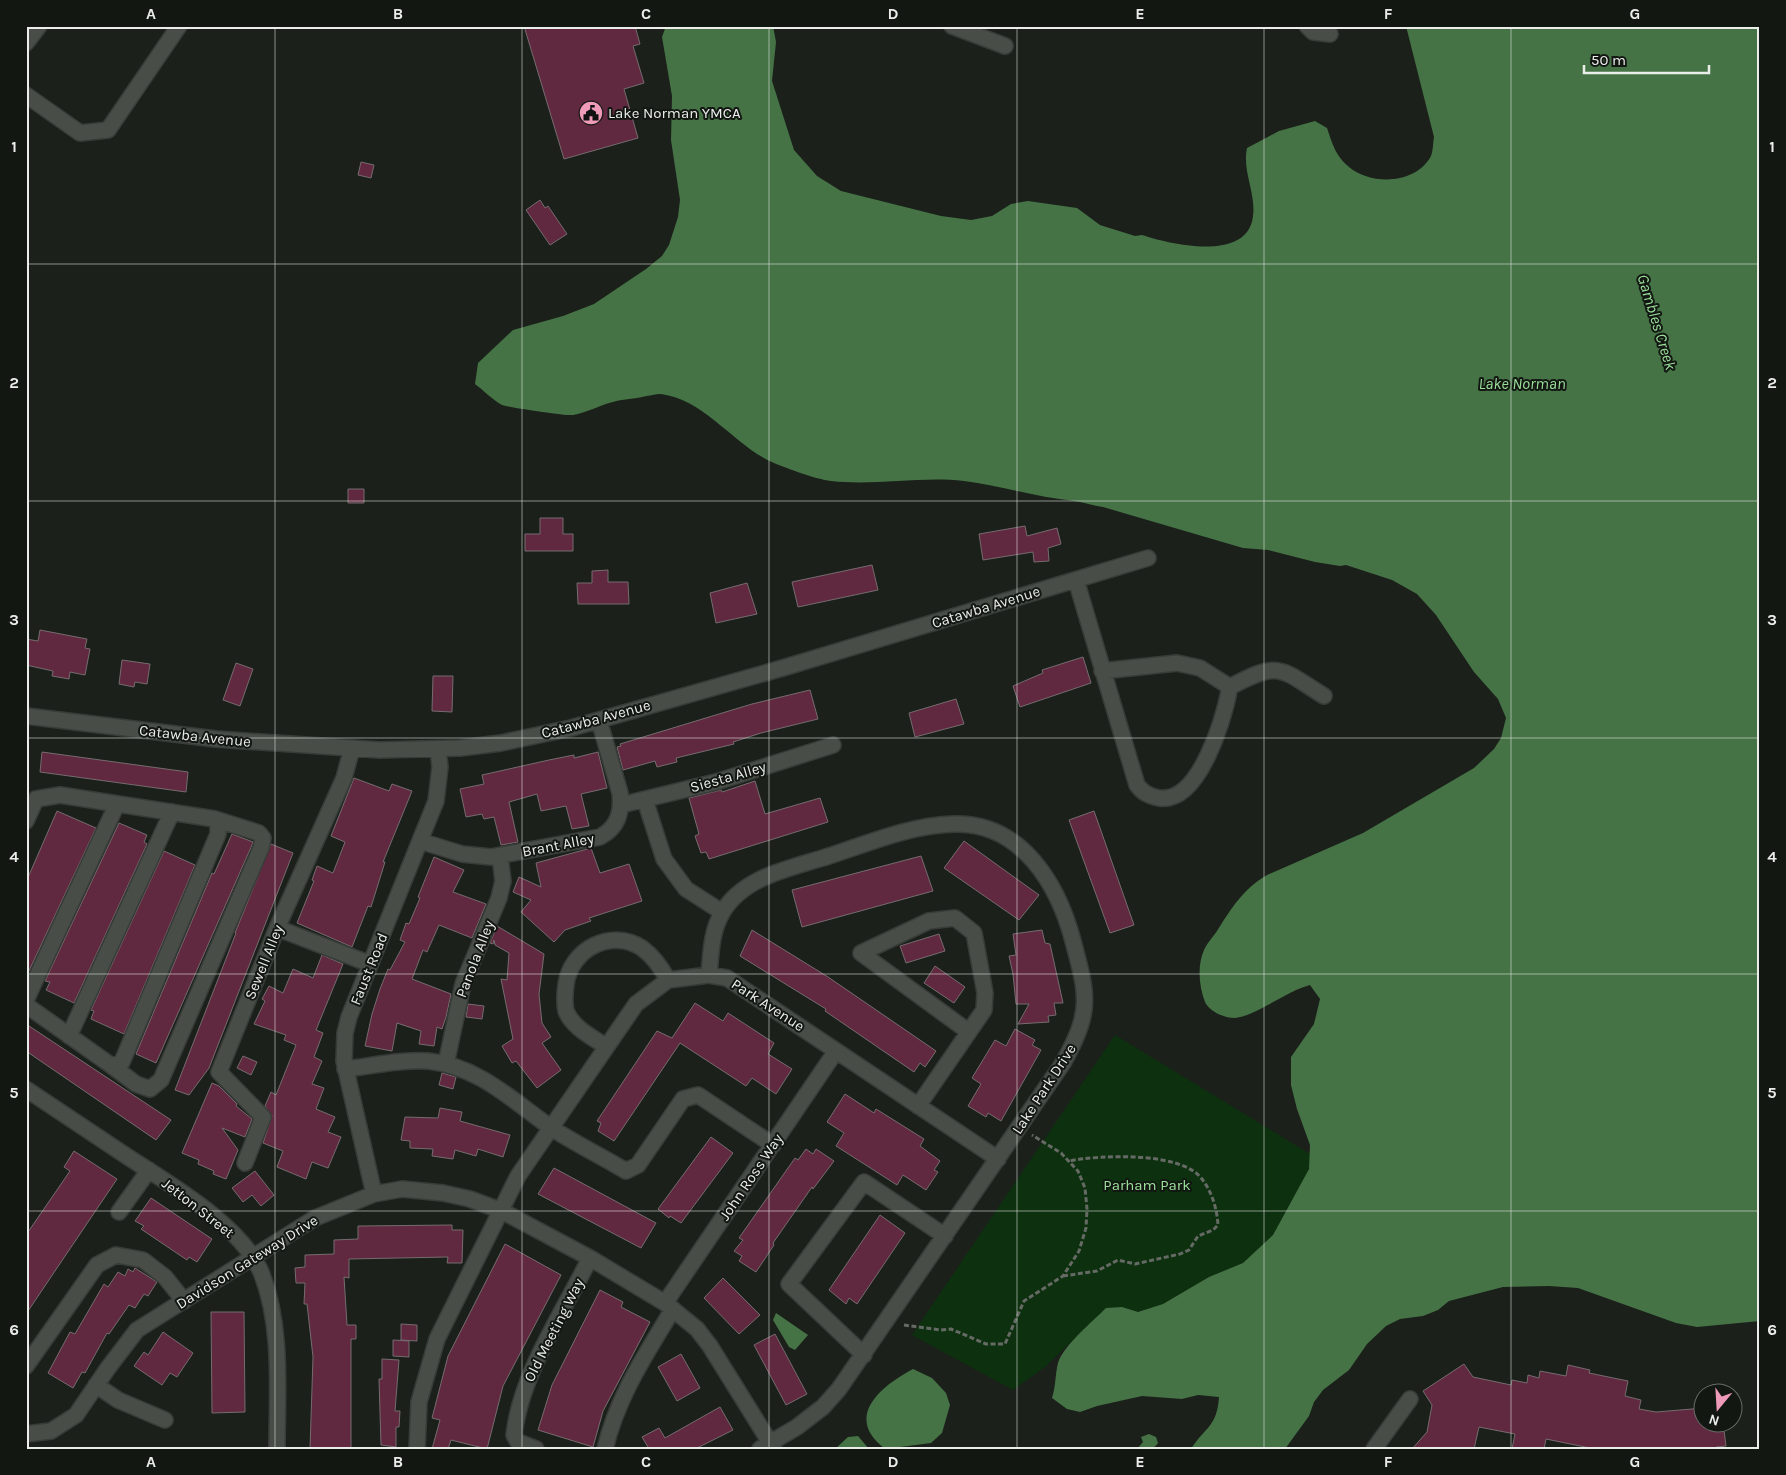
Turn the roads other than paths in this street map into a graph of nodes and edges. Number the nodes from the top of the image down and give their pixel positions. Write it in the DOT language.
graph roads {
  1 [pos="38,26"];
  2 [pos="179,26"];
  3 [pos="952,26"];
  4 [pos="1307,26"];
  5 [pos="1330,34"];
  6 [pos="26,43"];
  7 [pos="1005,46"];
  8 [pos="26,95"];
  9 [pos="1148,558"];
  10 [pos="1076,580"];
  11 [pos="1102,671"];
  12 [pos="1230,687"];
  13 [pos="1324,696"];
  14 [pos="26,716"];
  15 [pos="599,720"];
  16 [pos="833,746"];
  17 [pos="352,748"];
  18 [pos="438,749"];
  19 [pos="645,800"];
  20 [pos="117,804"];
  21 [pos="621,805"];
  22 [pos="172,812"];
  23 [pos="215,819"];
  24 [pos="26,820"];
  25 [pos="420,841"];
  26 [pos="500,856"];
  27 [pos="722,912"];
  28 [pos="277,928"];
  29 [pos="370,964"];
  30 [pos="709,975"];
  31 [pos="668,980"];
  32 [pos="26,1000"];
  33 [pos="26,1005"];
  34 [pos="969,1032"];
  35 [pos="69,1036"];
  36 [pos="605,1046"];
  37 [pos="836,1051"];
  38 [pos="446,1064"];
  39 [pos="112,1066"];
  40 [pos="346,1069"];
  41 [pos="26,1090"];
  42 [pos="918,1106"];
  43 [pos="551,1127"];
  44 [pos="773,1145"];
  45 [pos="998,1159"];
  46 [pos="245,1163"];
  47 [pos="148,1170"];
  48 [pos="374,1194"];
  49 [pos="119,1212"];
  50 [pos="502,1212"];
  51 [pos="945,1236"];
  52 [pos="254,1258"];
  53 [pos="590,1258"];
  54 [pos="184,1301"];
  55 [pos="669,1306"];
  56 [pos="864,1355"];
  57 [pos="26,1366"];
  58 [pos="96,1385"];
  59 [pos="1410,1399"];
  60 [pos="165,1420"];
  61 [pos="26,1434"];
  62 [pos="768,1447"];
  63 [pos="276,1449"];
  64 [pos="417,1449"];
  65 [pos="536,1449"];
  66 [pos="605,1449"];
  67 [pos="1374,1449"];
  1 -- 6 [label="street"];
  2 -- 8 [label="street"];
  3 -- 7 [label="street"];
  4 -- 5 [label="street"];
  9 -- 10 [label="street, Catawba Avenue"];
  10 -- 11 [label="street"];
  10 -- 15 [label="street, Catawba Avenue"];
  11 -- 12 [label="street"];
  11 -- 12 [label="street"];
  12 -- 13 [label="street"];
  14 -- 17 [label="street, Catawba Avenue"];
  15 -- 18 [label="street, Catawba Avenue"];
  15 -- 21 [label="street"];
  16 -- 19 [label="street, Siesta Alley"];
  17 -- 18 [label="street, Catawba Avenue"];
  17 -- 28 [label="street, Sewell Alley"];
  18 -- 25 [label="street, Faust Road"];
  19 -- 21 [label="street, Siesta Alley"];
  19 -- 27 [label="street"];
  20 -- 22 [label="street"];
  20 -- 24 [label="street"];
  20 -- 32 [label="street"];
  21 -- 26 [label="street, Brant Alley"];
  22 -- 23 [label="street"];
  22 -- 35 [label="street"];
  23 -- 39 [label="street"];
  23 -- 39 [label="street"];
  25 -- 26 [label="street, Brant Alley"];
  25 -- 29 [label="street, Faust Road"];
  26 -- 38 [label="street, Panola Alley"];
  27 -- 30 [label="street, Lake Park Drive"];
  27 -- 45 [label="street, Lake Park Drive"];
  28 -- 29 [label="street"];
  28 -- 46 [label="street, Sewell Alley"];
  29 -- 40 [label="street, Faust Road"];
  30 -- 31 [label="street, Park Avenue"];
  30 -- 37 [label="street, Park Avenue"];
  31 -- 36 [label="street, Park Avenue"];
  31 -- 36 [label="street"];
  33 -- 35 [label="street"];
  34 -- 34 [label="street"];
  34 -- 42 [label="street"];
  35 -- 39 [label="street"];
  36 -- 43 [label="street, Park Avenue"];
  37 -- 42 [label="street, Park Avenue"];
  37 -- 44 [label="street, John Ross Way"];
  38 -- 40 [label="street"];
  38 -- 43 [label="street"];
  40 -- 48 [label="street, Faust Road"];
  41 -- 47 [label="street, Jetton Street"];
  42 -- 45 [label="street, Park Avenue"];
  43 -- 44 [label="street"];
  43 -- 50 [label="street, Park Avenue"];
  44 -- 55 [label="street, John Ross Way"];
  45 -- 51 [label="street, Lake Park Drive"];
  47 -- 49 [label="street"];
  47 -- 52 [label="street, Jetton Street"];
  48 -- 50 [label="street, Davidson Gateway Drive"];
  48 -- 52 [label="street, Davidson Gateway Drive"];
  50 -- 53 [label="street, Davidson Gateway Drive"];
  50 -- 64 [label="street, Park Avenue"];
  51 -- 56 [label="street, Lake Park Drive"];
  51 -- 56 [label="street"];
  52 -- 54 [label="street, Davidson Gateway Drive"];
  52 -- 63 [label="street, Jetton Street"];
  53 -- 55 [label="street, Davidson Gateway Drive"];
  53 -- 65 [label="street, Old Meeting Way"];
  54 -- 57 [label="street"];
  54 -- 58 [label="street, Davidson Gateway Drive"];
  55 -- 62 [label="street, Davidson Gateway Drive"];
  55 -- 66 [label="street, John Ross Way"];
  56 -- 62 [label="street, Lake Park Drive"];
  58 -- 60 [label="street"];
  58 -- 61 [label="street, Davidson Gateway Drive"];
  59 -- 67 [label="street"];
}
